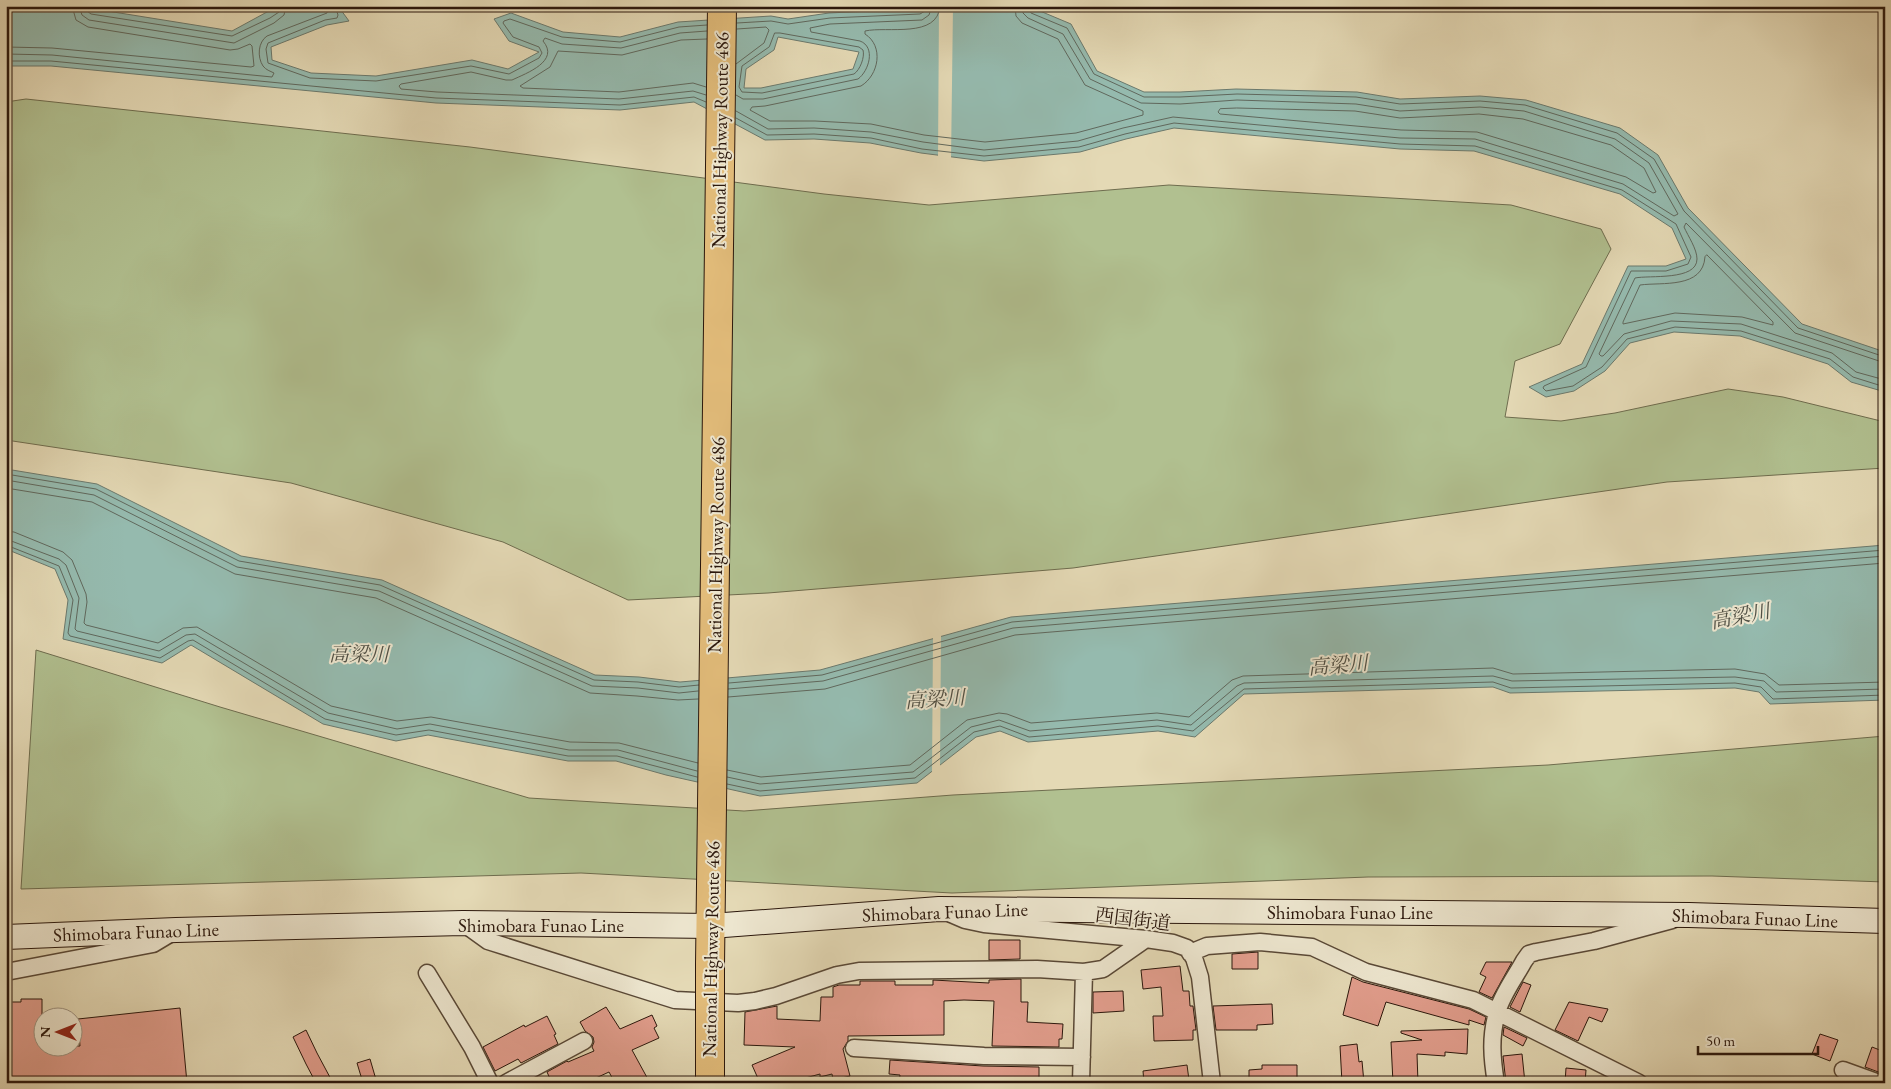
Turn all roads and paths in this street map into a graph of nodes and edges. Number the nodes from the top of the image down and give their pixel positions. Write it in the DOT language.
graph roads {
  1 [pos="722,6"];
  2 [pos="939,909"];
  3 [pos="712,914"];
  4 [pos="1689,915"];
  5 [pos="1885,921"];
  6 [pos="463,924"];
  7 [pos="176,930"];
  8 [pos="6,936"];
  9 [pos="1146,939"];
  10 [pos="1190,953"];
  11 [pos="6,972"];
  12 [pos="1084,972"];
  13 [pos="427,973"];
  14 [pos="698,1001"];
  15 [pos="1497,1011"];
  16 [pos="584,1041"];
  17 [pos="854,1048"];
  18 [pos="1082,1057"];
  19 [pos="1843,1070"];
  20 [pos="490,1083"];
  21 [pos="506,1083"];
  22 [pos="698,1083"];
  23 [pos="710,1083"];
  24 [pos="1081,1083"];
  25 [pos="1212,1083"];
  26 [pos="1496,1083"];
  27 [pos="1639,1083"];
  28 [pos="1878,1083"];
  1 -- 3 [label="highway, National Highway Route 486"];
  2 -- 3 [label="main road, Shimobara Funao Line"];
  2 -- 4 [label="main road, Shimobara Funao Line"];
  2 -- 9 [label="street, 西国街道"];
  3 -- 6 [label="main road, Shimobara Funao Line"];
  3 -- 23 [label="highway, National Highway Route 486, bridge"];
  4 -- 5 [label="main road, Shimobara Funao Line"];
  4 -- 15 [label="street"];
  6 -- 7 [label="main road, Shimobara Funao Line"];
  6 -- 14 [label="street"];
  7 -- 8 [label="main road, Shimobara Funao Line"];
  7 -- 11 [label="street"];
  9 -- 10 [label="street, 西国街道"];
  9 -- 12 [label="street"];
  10 -- 15 [label="street"];
  10 -- 25 [label="street, 西国街道"];
  12 -- 14 [label="street"];
  12 -- 18 [label="street"];
  13 -- 20 [label="street"];
  14 -- 22 [label="street"];
  15 -- 26 [label="street"];
  15 -- 27 [label="street"];
  16 -- 21 [label="street"];
  17 -- 18 [label="street"];
  18 -- 24 [label="street"];
  19 -- 28 [label="street"];
}
